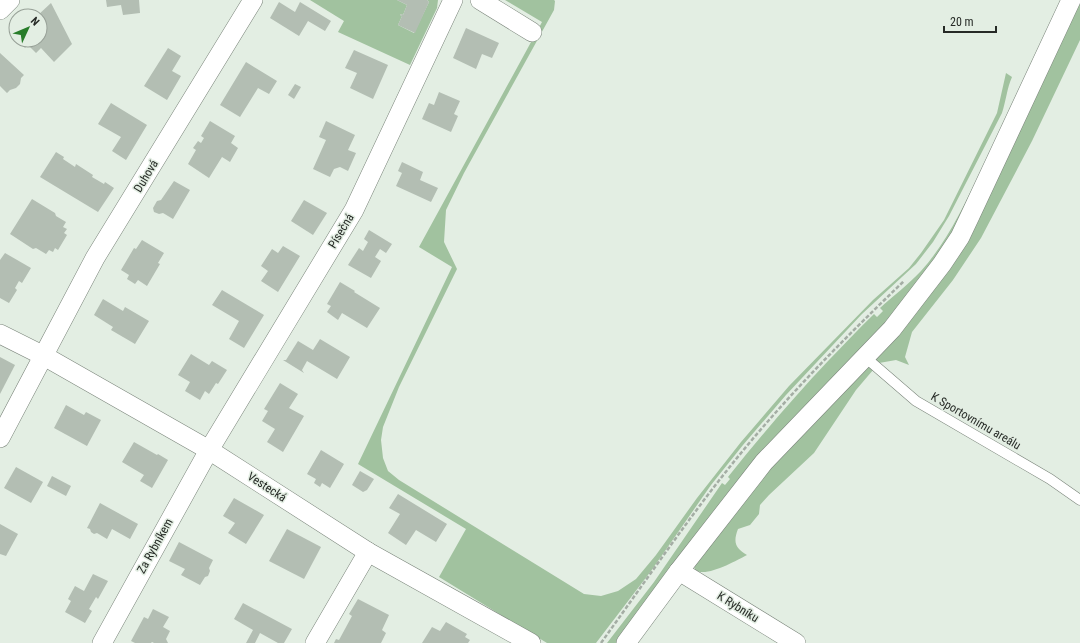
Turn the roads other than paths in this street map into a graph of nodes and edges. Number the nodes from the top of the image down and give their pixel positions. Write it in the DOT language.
graph roads {
  1 [pos="10,0"];
  2 [pos="254,0"];
  3 [pos="453,0"];
  4 [pos="480,0"];
  5 [pos="1071,0"];
  6 [pos="0,10"];
  7 [pos="532,32"];
  8 [pos="0,334"];
  9 [pos="44,356"];
  10 [pos="866,356"];
  11 [pos="0,438"];
  12 [pos="209,450"];
  13 [pos="1080,500"];
  14 [pos="368,552"];
  15 [pos="679,571"];
  16 [pos="102,643"];
  17 [pos="315,643"];
  18 [pos="531,643"];
  19 [pos="626,643"];
  20 [pos="796,643"];
  1 -- 6 [label="street"];
  2 -- 9 [label="street, Duhová"];
  3 -- 12 [label="street, Písečná"];
  4 -- 7 [label="street"];
  5 -- 10 [label="street"];
  8 -- 9 [label="street, Vestecká"];
  9 -- 11 [label="street"];
  9 -- 12 [label="street, Vestecká"];
  10 -- 13 [label="lane, K Sportovnímu areálu"];
  10 -- 15 [label="street"];
  12 -- 14 [label="street, Vestecká"];
  12 -- 16 [label="street, Za Rybníkem"];
  14 -- 17 [label="street"];
  14 -- 18 [label="street, Vestecká"];
  15 -- 19 [label="street"];
  15 -- 20 [label="street, K Rybníku"];
}
